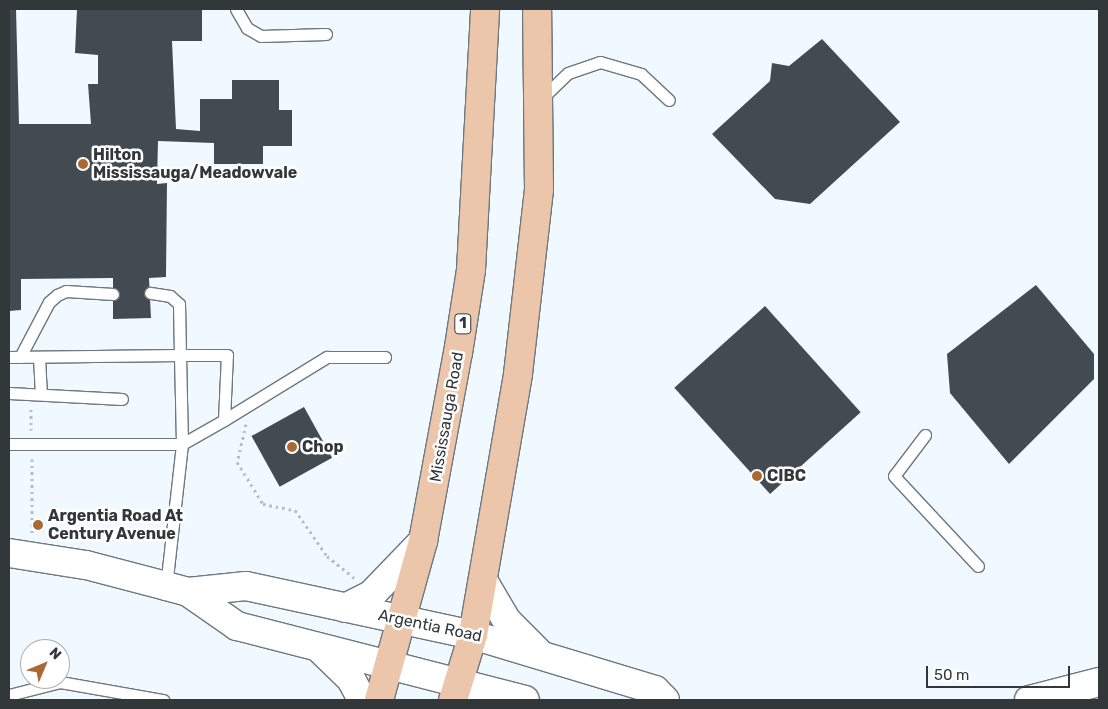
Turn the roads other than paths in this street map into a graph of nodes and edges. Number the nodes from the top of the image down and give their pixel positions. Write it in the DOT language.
graph roads {
  1 [pos="236,9"];
  2 [pos="485,9"];
  3 [pos="537,9"];
  4 [pos="326,34"];
  5 [pos="669,100"];
  6 [pos="538,102"];
  7 [pos="150,293"];
  8 [pos="113,294"];
  9 [pos="180,355"];
  10 [pos="15,357"];
  11 [pos="39,357"];
  12 [pos="384,357"];
  13 [pos="9,393"];
  14 [pos="36,393"];
  15 [pos="122,398"];
  16 [pos="224,420"];
  17 [pos="925,435"];
  18 [pos="9,444"];
  19 [pos="182,444"];
  20 [pos="423,541"];
  21 [pos="21,554"];
  22 [pos="978,566"];
  23 [pos="484,582"];
  24 [pos="177,589"];
  25 [pos="345,608"];
  26 [pos="401,619"];
  27 [pos="473,635"];
  28 [pos="319,648"];
  29 [pos="538,652"];
  30 [pos="390,666"];
  31 [pos="1099,682"];
  32 [pos="456,692"];
  33 [pos="11,695"];
  34 [pos="1073,695"];
  35 [pos="110,696"];
  36 [pos="163,700"];
  37 [pos="362,700"];
  38 [pos="379,700"];
  39 [pos="520,700"];
  40 [pos="665,700"];
  41 [pos="1029,700"];
  1 -- 4 [label="lane"];
  2 -- 20 [label="main road, Mississauga Road / 1"];
  3 -- 6 [label="main road"];
  5 -- 6 [label="lane"];
  6 -- 23 [label="main road"];
  7 -- 9 [label="lane"];
  8 -- 10 [label="lane"];
  9 -- 11 [label="lane"];
  9 -- 16 [label="lane"];
  9 -- 19 [label="lane"];
  10 -- 11 [label="lane"];
  11 -- 14 [label="lane"];
  12 -- 16 [label="lane"];
  13 -- 14 [label="lane"];
  14 -- 15 [label="lane"];
  16 -- 19 [label="lane"];
  17 -- 22 [label="lane"];
  18 -- 19 [label="lane"];
  19 -- 24 [label="lane"];
  20 -- 25 [label="street"];
  20 -- 26 [label="main road, Mississauga Road / 1"];
  21 -- 24 [label="street, Argentia Road"];
  23 -- 27 [label="main road"];
  23 -- 29 [label="street"];
  24 -- 25 [label="street, Argentia Road"];
  24 -- 28 [label="street, Argentia Road"];
  25 -- 26 [label="street, Argentia Road"];
  26 -- 27 [label="street, Argentia Road"];
  26 -- 30 [label="main road, Mississauga Road / 1"];
  27 -- 29 [label="street, Argentia Road"];
  27 -- 32 [label="main road"];
  28 -- 30 [label="street, Argentia Road"];
  28 -- 37 [label="street"];
  29 -- 40 [label="street, Argentia Road"];
  30 -- 32 [label="street, Argentia Road"];
  30 -- 38 [label="main road, Mississauga Road / 1"];
  31 -- 34 [label="street"];
  32 -- 39 [label="street, Argentia Road"];
  33 -- 35 [label="lane"];
  34 -- 41 [label="street"];
  35 -- 36 [label="lane"];
}
